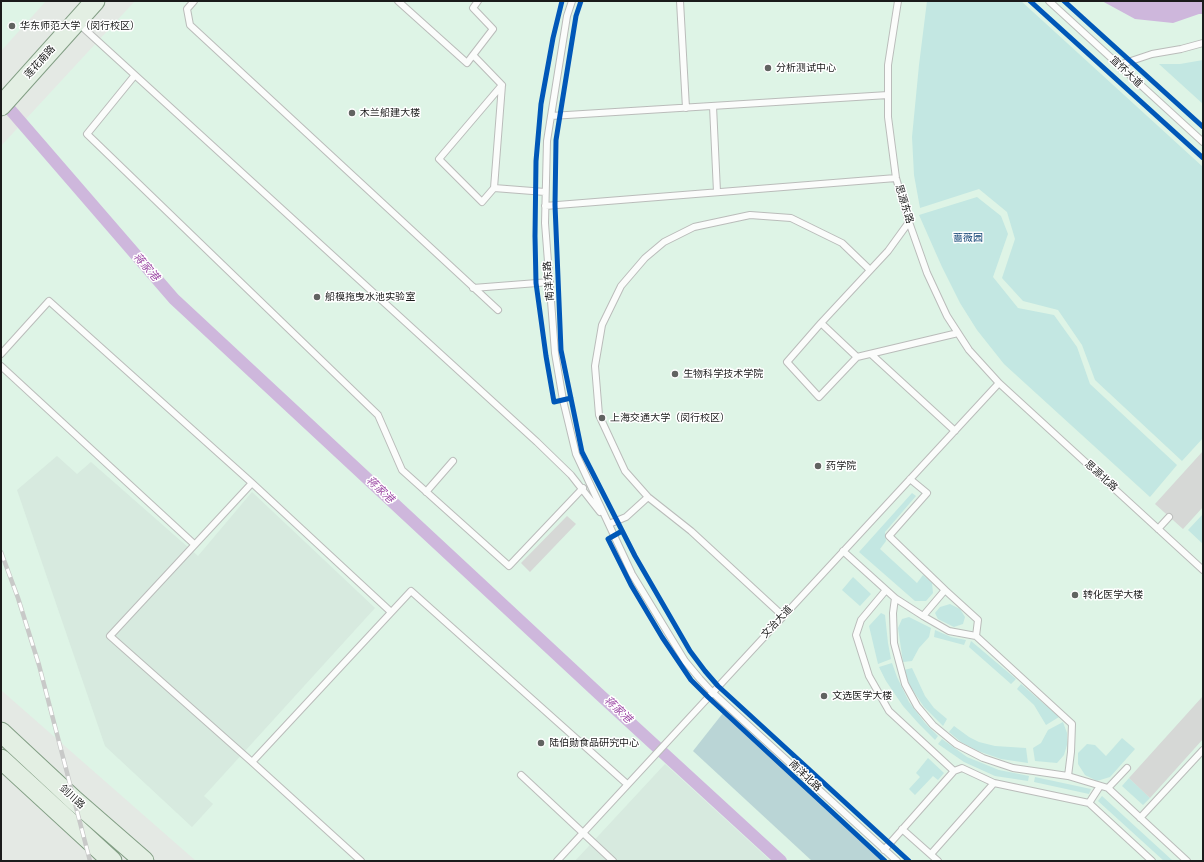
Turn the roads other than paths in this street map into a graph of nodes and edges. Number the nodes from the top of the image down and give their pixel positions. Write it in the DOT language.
graph roads {
  1 [pos="95,1"];
  2 [pos="194,1"];
  3 [pos="398,1"];
  4 [pos="478,1"];
  5 [pos="572,1"];
  6 [pos="680,1"];
  7 [pos="898,1"];
  8 [pos="1049,1"];
  9 [pos="76,22"];
  10 [pos="1203,43"];
  11 [pos="473,55"];
  12 [pos="1119,65"];
  13 [pos="135,76"];
  14 [pos="502,85"];
  15 [pos="888,95"];
  16 [pos="1,106"];
  17 [pos="713,106"];
  18 [pos="686,108"];
  19 [pos="551,116"];
  20 [pos="1203,142"];
  21 [pos="896,178"];
  22 [pos="494,188"];
  23 [pos="546,192"];
  24 [pos="717,192"];
  25 [pos="545,206"];
  26 [pos="909,222"];
  27 [pos="870,270"];
  28 [pos="550,282"];
  29 [pos="474,288"];
  30 [pos="498,310"];
  31 [pos="821,323"];
  32 [pos="958,333"];
  33 [pos="1,354"];
  34 [pos="871,354"];
  35 [pos="857,357"];
  36 [pos="1,366"];
  37 [pos="999,383"];
  38 [pos="955,431"];
  39 [pos="453,461"];
  40 [pos="910,479"];
  41 [pos="252,483"];
  42 [pos="583,488"];
  43 [pos="426,492"];
  44 [pos="648,497"];
  45 [pos="1169,517"];
  46 [pos="609,524"];
  47 [pos="1158,529"];
  48 [pos="194,544"];
  49 [pos="843,551"];
  50 [pos="1203,570"];
  51 [pos="886,590"];
  52 [pos="945,590"];
  53 [pos="896,598"];
  54 [pos="391,612"];
  55 [pos="783,616"];
  56 [pos="923,616"];
  57 [pos="976,636"];
  58 [pos="712,692"];
  59 [pos="1,732"];
  60 [pos="1203,750"];
  61 [pos="1,758"];
  62 [pos="252,762"];
  63 [pos="1127,768"];
  64 [pos="954,771"];
  65 [pos="521,775"];
  66 [pos="1068,776"];
  67 [pos="627,784"];
  68 [pos="994,784"];
  69 [pos="1100,786"];
  70 [pos="1108,788"];
  71 [pos="1089,803"];
  72 [pos="1140,818"];
  73 [pos="902,829"];
  74 [pos="582,833"];
  75 [pos="884,850"];
  76 [pos="930,854"];
  77 [pos="112,861"];
  78 [pos="144,861"];
  79 [pos="361,861"];
  80 [pos="557,861"];
  81 [pos="613,861"];
  82 [pos="897,861"];
  83 [pos="938,861"];
  84 [pos="1152,861"];
  85 [pos="1187,861"];
  1 -- 9 [label="main road, 莲花南路"];
  2 -- 29 [label="lane"];
  3 -- 11 [label="lane"];
  4 -- 11 [label="lane"];
  5 -- 19 [label="lane, 南洋东路"];
  6 -- 18 [label="lane"];
  7 -- 15 [label="lane, 思源东路"];
  8 -- 12 [label="lane, 宣怀大道"];
  9 -- 13 [label="lane"];
  9 -- 16 [label="main road, 莲花南路"];
  10 -- 12 [label="lane"];
  11 -- 14 [label="lane"];
  12 -- 20 [label="lane, 宣怀大道"];
  13 -- 42 [label="lane"];
  13 -- 43 [label="lane"];
  14 -- 22 [label="lane"];
  14 -- 22 [label="lane"];
  15 -- 17 [label="lane"];
  15 -- 21 [label="lane, 思源东路"];
  17 -- 18 [label="lane"];
  17 -- 24 [label="lane"];
  18 -- 19 [label="lane"];
  19 -- 23 [label="lane, 南洋东路"];
  21 -- 24 [label="lane"];
  21 -- 26 [label="lane, 思源东路"];
  22 -- 23 [label="lane"];
  23 -- 25 [label="lane, 南洋东路"];
  24 -- 25 [label="lane"];
  25 -- 28 [label="lane, 南洋东路"];
  26 -- 27 [label="lane"];
  26 -- 32 [label="lane, 思源东路"];
  27 -- 31 [label="lane"];
  27 -- 44 [label="lane"];
  28 -- 29 [label="lane"];
  28 -- 46 [label="lane, 南洋东路"];
  29 -- 30 [label="lane"];
  31 -- 35 [label="lane"];
  31 -- 35 [label="lane"];
  32 -- 34 [label="lane"];
  32 -- 37 [label="lane, 思源东路"];
  33 -- 41 [label="lane"];
  34 -- 35 [label="lane"];
  34 -- 38 [label="lane"];
  36 -- 48 [label="lane"];
  37 -- 38 [label="lane, 文治大道"];
  37 -- 47 [label="lane, 思源北路"];
  38 -- 40 [label="lane, 文治大道"];
  39 -- 43 [label="lane"];
  40 -- 49 [label="lane, 文治大道"];
  40 -- 52 [label="lane"];
  41 -- 48 [label="lane"];
  41 -- 54 [label="lane"];
  42 -- 43 [label="lane"];
  42 -- 46 [label="lane"];
  44 -- 46 [label="lane"];
  44 -- 55 [label="lane"];
  45 -- 47 [label="lane"];
  46 -- 58 [label="lane, 南洋东路"];
  47 -- 50 [label="lane, 思源北路"];
  48 -- 62 [label="lane"];
  49 -- 51 [label="lane"];
  49 -- 55 [label="lane, 文治大道"];
  51 -- 53 [label="lane"];
  51 -- 64 [label="lane"];
  52 -- 56 [label="lane"];
  52 -- 57 [label="lane"];
  53 -- 56 [label="lane"];
  53 -- 66 [label="lane"];
  54 -- 62 [label="lane"];
  54 -- 67 [label="lane"];
  55 -- 58 [label="lane, 文治大道"];
  56 -- 57 [label="lane"];
  57 -- 66 [label="lane"];
  58 -- 67 [label="lane, 文治大道"];
  58 -- 75 [label="lane, 南洋北路"];
  59 -- 78 [label="main road, 剑川路"];
  60 -- 72 [label="lane"];
  61 -- 77 [label="main road, 剑川路"];
  62 -- 79 [label="lane"];
  63 -- 70 [label="lane"];
  64 -- 68 [label="lane"];
  64 -- 73 [label="lane"];
  65 -- 74 [label="lane"];
  66 -- 69 [label="lane"];
  67 -- 74 [label="lane, 文治大道"];
  68 -- 71 [label="lane"];
  68 -- 76 [label="lane"];
  69 -- 70 [label="lane"];
  69 -- 71 [label="lane"];
  70 -- 72 [label="lane"];
  71 -- 84 [label="lane"];
  72 -- 85 [label="lane"];
  73 -- 75 [label="lane"];
  73 -- 76 [label="lane"];
  74 -- 80 [label="lane, 文治大道"];
  74 -- 81 [label="lane"];
  75 -- 82 [label="lane, 南洋北路"];
  76 -- 83 [label="lane"];
}
